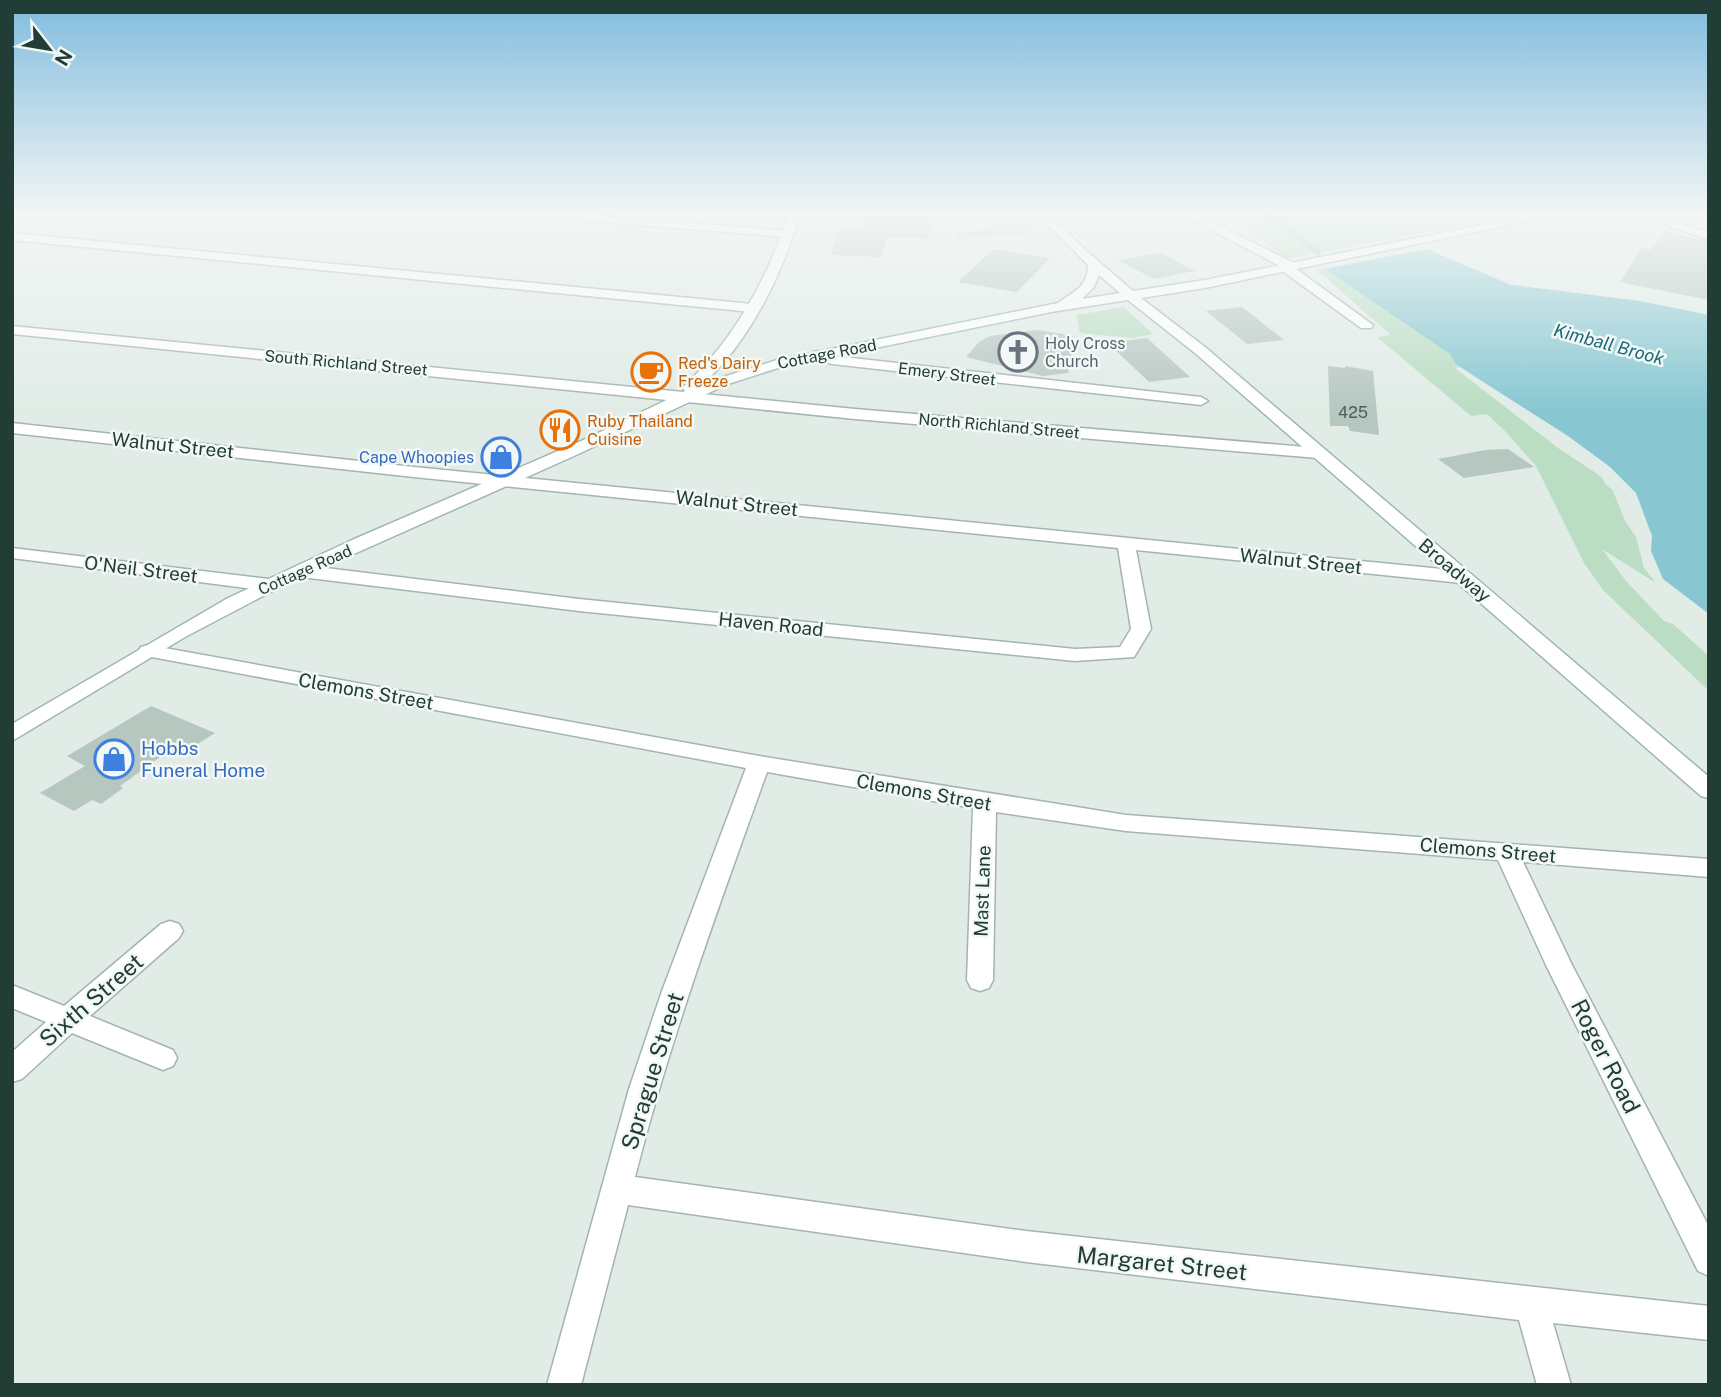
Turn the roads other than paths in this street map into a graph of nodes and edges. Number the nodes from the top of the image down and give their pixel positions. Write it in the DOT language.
graph roads {
  1 [pos="473,280"];
  2 [pos="768,280"];
  3 [pos="1092,280"];
  4 [pos="1116,280"];
  5 [pos="1122,280"];
  6 [pos="1221,280"];
  7 [pos="1305,280"];
  8 [pos="1192,286"];
  9 [pos="1136,294"];
  10 [pos="1174,304"];
  11 [pos="752,307"];
  12 [pos="1051,308"];
  13 [pos="1366,326"];
  14 [pos="12,330"];
  15 [pos="818,355"];
  16 [pos="680,396"];
  17 [pos="1201,401"];
  18 [pos="12,428"];
  19 [pos="1318,453"];
  20 [pos="505,481"];
  21 [pos="1126,544"];
  22 [pos="12,553"];
  23 [pos="301,571"];
  24 [pos="1462,577"];
  25 [pos="269,585"];
  26 [pos="148,651"];
  27 [pos="12,734"];
  28 [pos="759,763"];
  29 [pos="1709,790"];
  30 [pos="985,802"];
  31 [pos="1506,852"];
  32 [pos="1709,868"];
  33 [pos="170,931"];
  34 [pos="980,980"];
  35 [pos="12,996"];
  36 [pos="68,1018"];
  37 [pos="163,1058"];
  38 [pos="12,1070"];
  39 [pos="618,1189"];
  40 [pos="1709,1260"];
  41 [pos="1531,1304"];
  42 [pos="1709,1323"];
  43 [pos="564,1385"];
  44 [pos="1554,1385"];
  1 -- 11 [label="street"];
  2 -- 11 [label="street"];
  3 -- 12 [label="street"];
  4 -- 9 [label="street, Broadway"];
  5 -- 9 [label="street, Broadway"];
  6 -- 8 [label="street, Cottage Road"];
  7 -- 13 [label="street"];
  8 -- 9 [label="street, Cottage Road"];
  8 -- 10 [label="street"];
  9 -- 12 [label="street, Cottage Road"];
  9 -- 19 [label="street, Broadway"];
  11 -- 16 [label="street"];
  12 -- 15 [label="street, Cottage Road"];
  14 -- 16 [label="street, South Richland Street"];
  15 -- 16 [label="street, Cottage Road"];
  15 -- 17 [label="street, Emery Street"];
  16 -- 19 [label="street, North Richland Street"];
  16 -- 20 [label="street, Cottage Road"];
  18 -- 20 [label="street, Walnut Street"];
  19 -- 24 [label="street, Broadway"];
  20 -- 21 [label="street, Walnut Street"];
  20 -- 23 [label="street, Cottage Road"];
  21 -- 23 [label="street, Haven Road"];
  21 -- 24 [label="street, Walnut Street"];
  22 -- 25 [label="street, O'Neil Street"];
  23 -- 25 [label="street, Cottage Road"];
  24 -- 29 [label="street, Broadway"];
  25 -- 26 [label="street, Cottage Road"];
  26 -- 27 [label="street, Cottage Road"];
  26 -- 28 [label="street, Clemons Street"];
  28 -- 30 [label="street, Clemons Street"];
  28 -- 39 [label="street, Sprague Street"];
  30 -- 31 [label="street, Clemons Street"];
  30 -- 34 [label="street, Mast Lane"];
  31 -- 32 [label="street, Clemons Street"];
  31 -- 40 [label="street, Roger Road"];
  33 -- 36 [label="street, Sixth Street"];
  35 -- 36 [label="street"];
  36 -- 37 [label="street"];
  36 -- 38 [label="street, Sixth Street"];
  39 -- 41 [label="street, Margaret Street"];
  39 -- 43 [label="street, Sprague Street"];
  41 -- 42 [label="street, Margaret Street"];
  41 -- 44 [label="street"];
}
